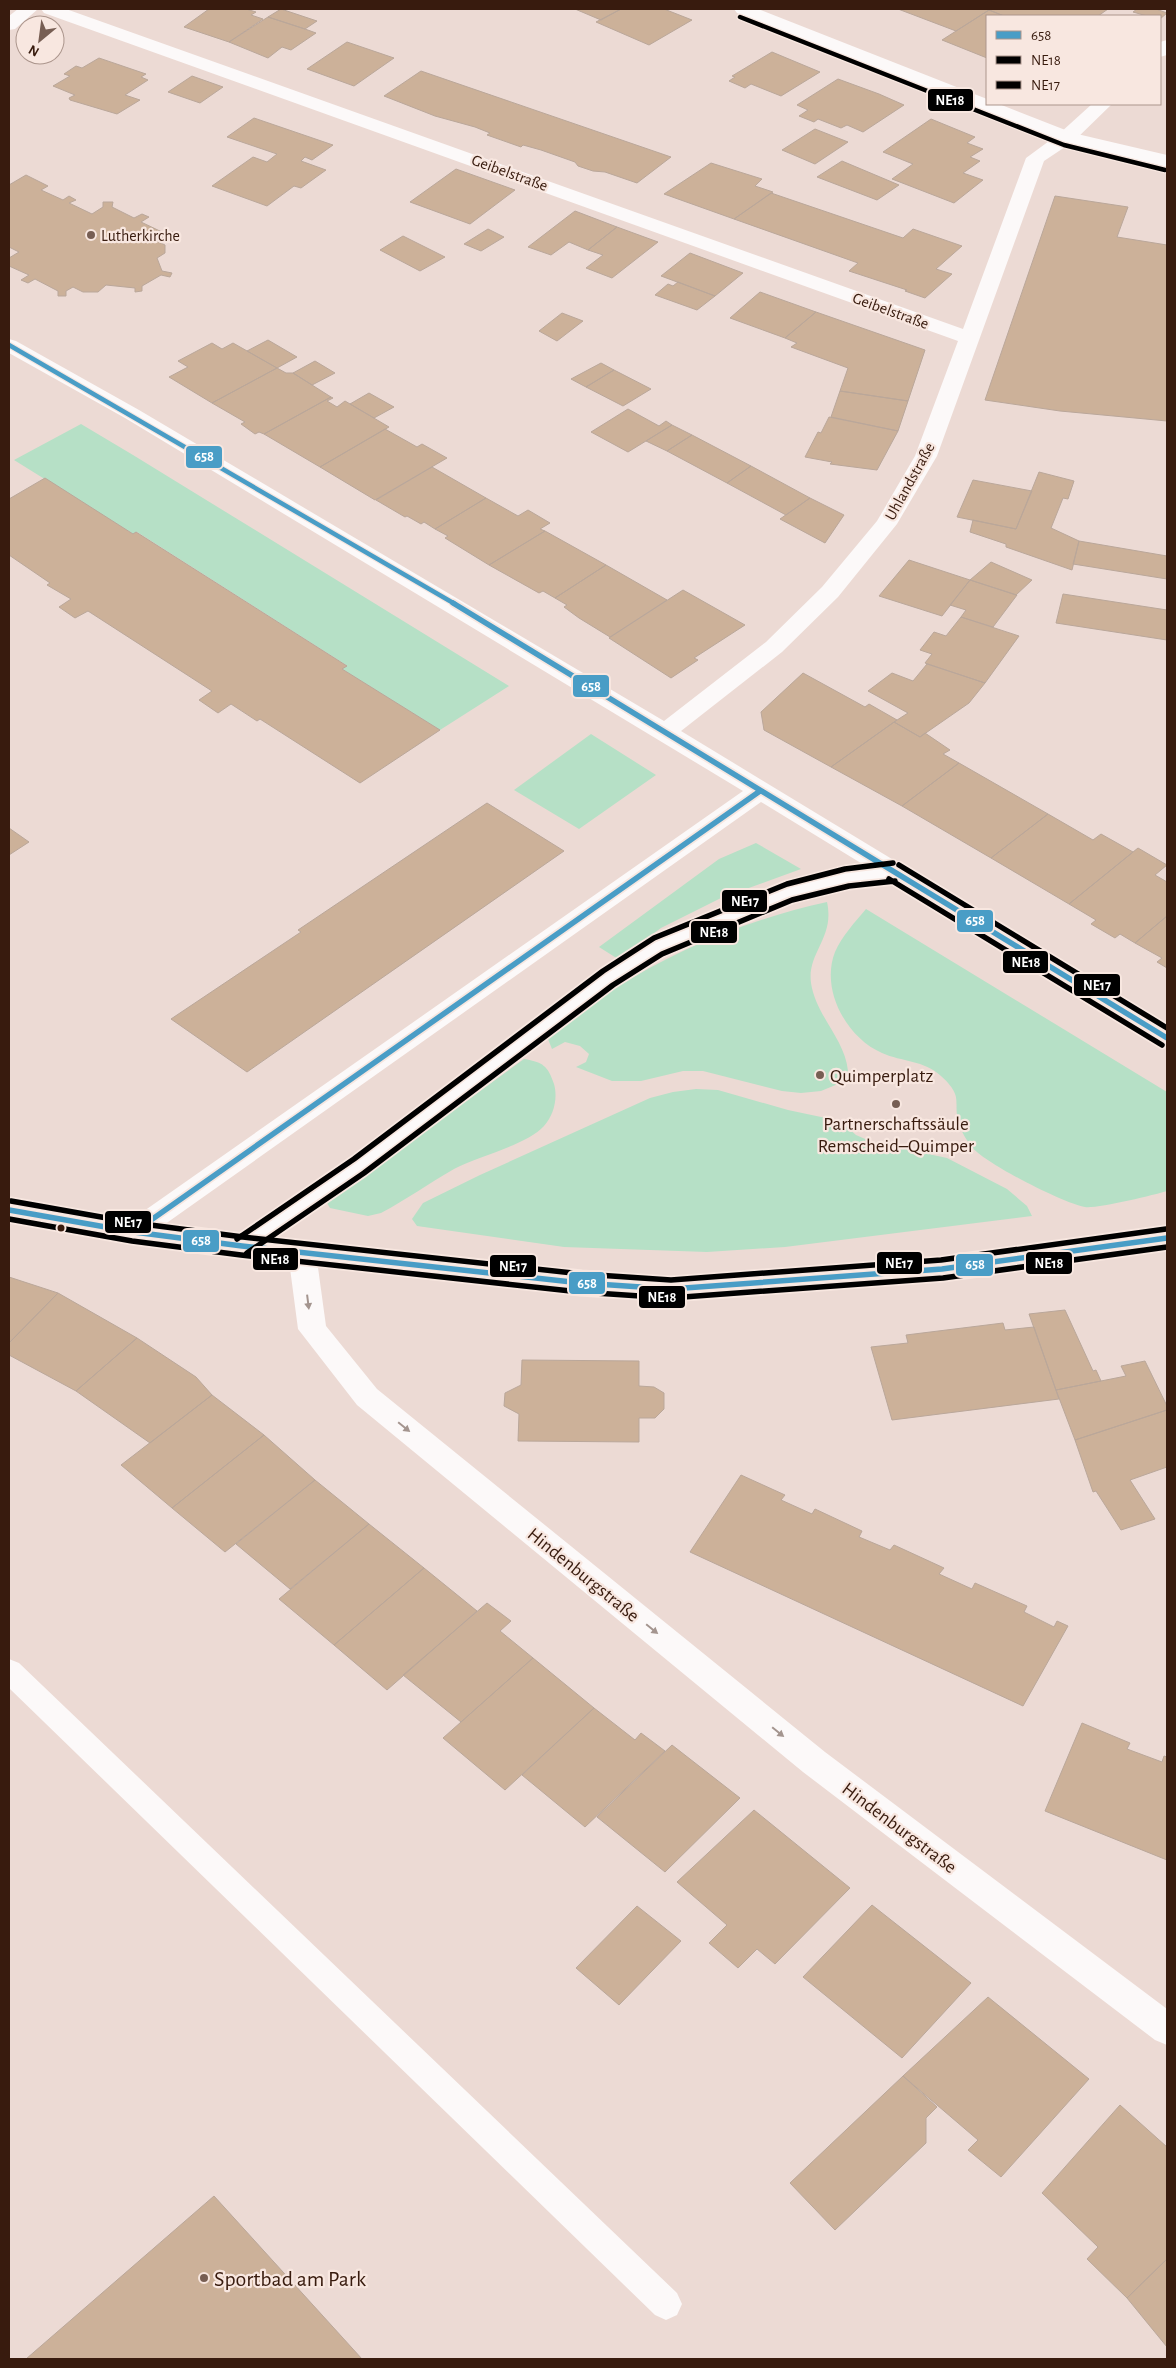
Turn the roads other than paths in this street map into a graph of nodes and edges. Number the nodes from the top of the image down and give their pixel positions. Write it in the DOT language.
graph roads {
  1 [pos="28,9"];
  2 [pos="50,9"];
  3 [pos="743,9"];
  4 [pos="9,25"];
  5 [pos="1103,105"];
  6 [pos="1067,137"];
  7 [pos="1167,162"];
  8 [pos="970,338"];
  9 [pos="9,345"];
  10 [pos="663,732"];
  11 [pos="760,791"];
  12 [pos="894,872"];
  13 [pos="1167,1038"];
  14 [pos="9,1210"];
  15 [pos="134,1232"];
  16 [pos="1167,1238"];
  17 [pos="242,1246"];
  18 [pos="302,1253"];
  19 [pos="9,1671"];
  20 [pos="1167,2029"];
  21 [pos="666,2304"];
  1 -- 4 [label="street"];
  2 -- 8 [label="street, Geibelstraße"];
  3 -- 6 [label="street"];
  5 -- 6 [label="street, Uhlandstraße"];
  6 -- 7 [label="street"];
  6 -- 8 [label="street, Uhlandstraße"];
  8 -- 10 [label="street, Uhlandstraße"];
  9 -- 10 [label="street"];
  10 -- 11 [label="street"];
  11 -- 12 [label="street"];
  11 -- 15 [label="street"];
  12 -- 13 [label="street"];
  12 -- 17 [label="lane"];
  14 -- 15 [label="street"];
  15 -- 17 [label="street"];
  16 -- 18 [label="street"];
  17 -- 18 [label="street"];
  18 -- 20 [label="street, Hindenburgstraße, one-way"];
  19 -- 21 [label="lane"];
}
